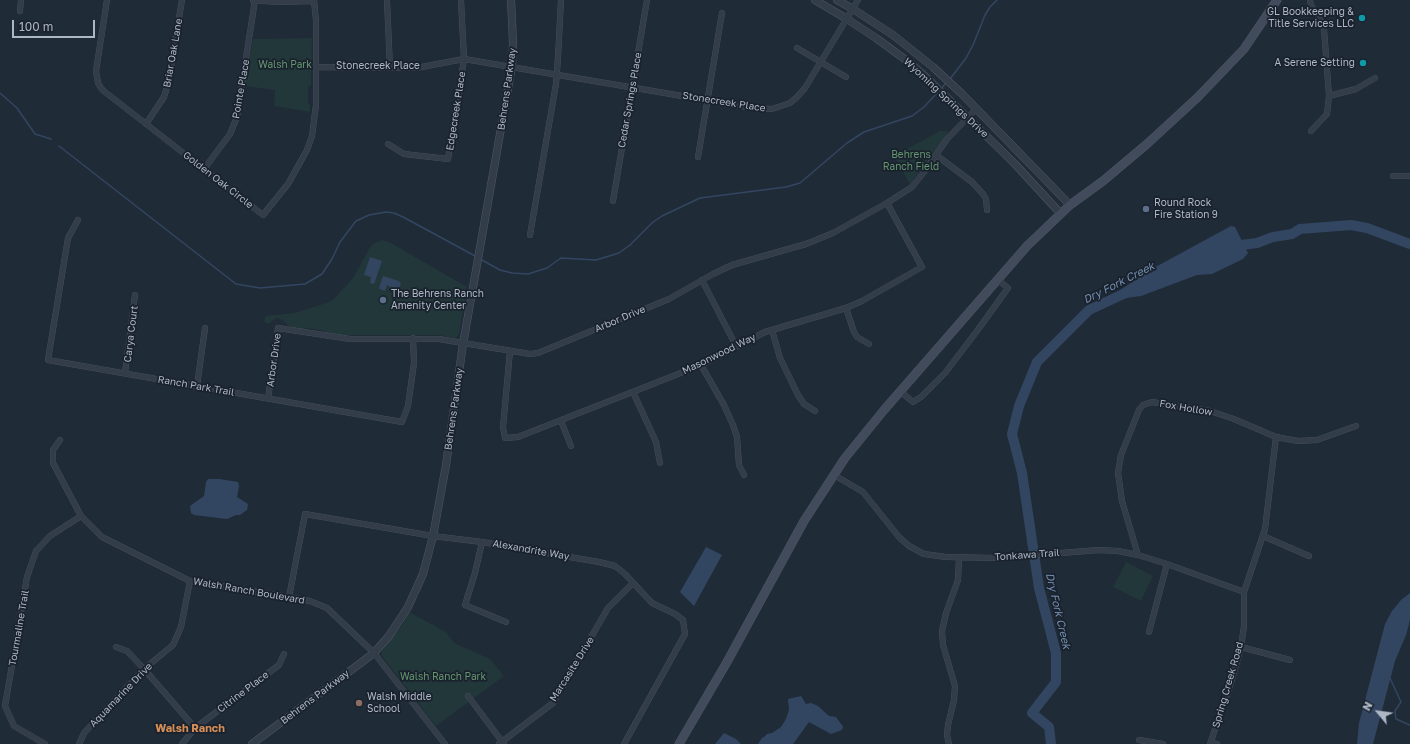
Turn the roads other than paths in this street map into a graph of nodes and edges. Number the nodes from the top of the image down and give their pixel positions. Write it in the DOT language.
graph roads {
  1 [pos="21,0"];
  2 [pos="107,0"];
  3 [pos="182,0"];
  4 [pos="254,0"];
  5 [pos="388,0"];
  6 [pos="461,0"];
  7 [pos="511,0"];
  8 [pos="561,0"];
  9 [pos="647,0"];
  10 [pos="815,0"];
  11 [pos="837,0"];
  12 [pos="858,0"];
  13 [pos="1277,0"];
  14 [pos="1310,0"];
  15 [pos="314,1"];
  16 [pos="853,9"];
  17 [pos="20,11"];
  18 [pos="722,13"];
  19 [pos="847,18"];
  20 [pos="797,48"];
  21 [pos="464,59"];
  22 [pos="821,62"];
  23 [pos="317,66"];
  24 [pos="512,66"];
  25 [pos="390,68"];
  26 [pos="557,74"];
  27 [pos="846,77"];
  28 [pos="1375,78"];
  29 [pos="632,87"];
  30 [pos="1329,96"];
  31 [pos="707,100"];
  32 [pos="976,109"];
  33 [pos="968,117"];
  34 [pos="146,124"];
  35 [pos="1311,131"];
  36 [pos="388,144"];
  37 [pos="936,155"];
  38 [pos="698,157"];
  39 [pos="204,169"];
  40 [pos="1393,176"];
  41 [pos="1410,176"];
  42 [pos="612,201"];
  43 [pos="887,203"];
  44 [pos="1070,205"];
  45 [pos="987,210"];
  46 [pos="1061,214"];
  47 [pos="78,220"];
  48 [pos="530,235"];
  49 [pos="702,280"];
  50 [pos="997,280"];
  51 [pos="135,295"];
  52 [pos="846,308"];
  53 [pos="205,328"];
  54 [pos="772,330"];
  55 [pos="412,338"];
  56 [pos="464,344"];
  57 [pos="869,344"];
  58 [pos="736,346"];
  59 [pos="510,351"];
  60 [pos="702,365"];
  61 [pos="125,374"];
  62 [pos="197,386"];
  63 [pos="633,392"];
  64 [pos="901,392"];
  65 [pos="268,398"];
  66 [pos="815,411"];
  67 [pos="561,421"];
  68 [pos="1356,426"];
  69 [pos="1276,437"];
  70 [pos="60,440"];
  71 [pos="571,446"];
  72 [pos="660,463"];
  73 [pos="744,475"];
  74 [pos="834,475"];
  75 [pos="81,516"];
  76 [pos="433,536"];
  77 [pos="1263,536"];
  78 [pos="482,542"];
  79 [pos="1138,555"];
  80 [pos="1309,556"];
  81 [pos="959,558"];
  82 [pos="1167,564"];
  83 [pos="190,582"];
  84 [pos="633,583"];
  85 [pos="1244,592"];
  86 [pos="289,597"];
  87 [pos="506,622"];
  88 [pos="1149,632"];
  89 [pos="116,647"];
  90 [pos="1241,647"];
  91 [pos="374,653"];
  92 [pos="284,654"];
  93 [pos="1290,660"];
  94 [pos="144,669"];
  95 [pos="468,696"];
  96 [pos="195,728"];
  97 [pos="1139,740"];
  98 [pos="501,743"];
  99 [pos="45,744"];
  100 [pos="79,744"];
  101 [pos="182,744"];
  102 [pos="252,744"];
  103 [pos="445,744"];
  104 [pos="624,744"];
  105 [pos="679,744"];
  106 [pos="949,744"];
  107 [pos="1163,744"];
  108 [pos="1210,744"];
  109 [pos="1217,744"];
  1 -- 17 [label="street"];
  2 -- 34 [label="street, Golden Oak Circle"];
  3 -- 34 [label="street, Briar Oak Lane"];
  4 -- 15 [label="street, Golden Oak Circle"];
  4 -- 39 [label="street, Pointe Place"];
  5 -- 25 [label="street"];
  6 -- 21 [label="street, Edgecreek Place"];
  7 -- 24 [label="street, Behrens Parkway"];
  8 -- 26 [label="street"];
  9 -- 29 [label="street, Cedar Springs Place"];
  10 -- 19 [label="street, Wyoming Springs Drive"];
  11 -- 16 [label="street, Wyoming Springs Drive"];
  12 -- 16 [label="street, Stonecreek Place"];
  13 -- 44 [label="main road"];
  14 -- 30 [label="street"];
  15 -- 23 [label="street, Golden Oak Circle"];
  16 -- 19 [label="street, Stonecreek Place"];
  16 -- 32 [label="street, Wyoming Springs Drive"];
  18 -- 31 [label="street"];
  19 -- 22 [label="street, Stonecreek Place"];
  19 -- 33 [label="street, Wyoming Springs Drive"];
  20 -- 22 [label="street"];
  21 -- 24 [label="street, Stonecreek Place"];
  21 -- 25 [label="street, Stonecreek Place"];
  21 -- 36 [label="street, Edgecreek Place"];
  22 -- 27 [label="street"];
  22 -- 31 [label="street, Stonecreek Place"];
  23 -- 25 [label="street, Stonecreek Place"];
  23 -- 39 [label="street, Golden Oak Circle"];
  24 -- 26 [label="street, Stonecreek Place"];
  24 -- 56 [label="street, Behrens Parkway"];
  26 -- 29 [label="street, Stonecreek Place"];
  26 -- 48 [label="street"];
  28 -- 30 [label="street"];
  29 -- 31 [label="street, Stonecreek Place"];
  29 -- 42 [label="street, Cedar Springs Place"];
  30 -- 35 [label="street"];
  31 -- 38 [label="street"];
  32 -- 33 [label="street, Arbor Drive"];
  32 -- 44 [label="street, Wyoming Springs Drive"];
  33 -- 37 [label="street, Arbor Drive"];
  33 -- 46 [label="street, Wyoming Springs Drive"];
  34 -- 39 [label="street, Golden Oak Circle"];
  37 -- 43 [label="street, Arbor Drive"];
  37 -- 45 [label="street"];
  40 -- 41 [label="street"];
  43 -- 49 [label="street, Arbor Drive"];
  43 -- 52 [label="street, Masonwood Way"];
  44 -- 46 [label="main road"];
  46 -- 50 [label="main road"];
  47 -- 61 [label="street, Ranch Park Trail"];
  49 -- 58 [label="street"];
  49 -- 59 [label="street, Arbor Drive"];
  50 -- 64 [label="main road"];
  50 -- 64 [label="street"];
  51 -- 61 [label="street, Carya Court"];
  52 -- 54 [label="street, Masonwood Way"];
  52 -- 57 [label="street"];
  53 -- 62 [label="street"];
  54 -- 58 [label="street, Masonwood Way"];
  54 -- 66 [label="street"];
  55 -- 56 [label="street, Arbor Drive"];
  55 -- 65 [label="street, Arbor Drive"];
  55 -- 65 [label="street, Ranch Park Trail"];
  56 -- 59 [label="street, Arbor Drive"];
  56 -- 76 [label="street, Behrens Parkway"];
  58 -- 60 [label="street, Masonwood Way"];
  59 -- 67 [label="street, Masonwood Way"];
  60 -- 63 [label="street, Masonwood Way"];
  60 -- 73 [label="street"];
  61 -- 62 [label="street, Ranch Park Trail"];
  62 -- 65 [label="street, Ranch Park Trail"];
  63 -- 67 [label="street, Masonwood Way"];
  63 -- 72 [label="street"];
  64 -- 74 [label="main road"];
  67 -- 71 [label="street"];
  68 -- 69 [label="street, Fox Hollow"];
  69 -- 77 [label="street, Spring Creek Road"];
  69 -- 79 [label="street, Fox Hollow"];
  70 -- 75 [label="street, Walsh Ranch Boulevard"];
  74 -- 81 [label="street, Tonkawa Trail"];
  74 -- 105 [label="main road"];
  75 -- 83 [label="street, Walsh Ranch Boulevard"];
  75 -- 99 [label="street, Tourmaline Trail"];
  76 -- 78 [label="street, Alexandrite Way"];
  76 -- 86 [label="street, Alexandrite Way"];
  76 -- 91 [label="street, Behrens Parkway"];
  77 -- 80 [label="street"];
  77 -- 85 [label="street, Spring Creek Road"];
  78 -- 84 [label="street, Alexandrite Way"];
  78 -- 87 [label="street"];
  79 -- 81 [label="street, Tonkawa Trail"];
  79 -- 82 [label="street, Tonkawa Trail"];
  81 -- 106 [label="street"];
  82 -- 85 [label="street, Tonkawa Trail"];
  82 -- 88 [label="street"];
  83 -- 86 [label="street, Walsh Ranch Boulevard"];
  83 -- 94 [label="street, Aquamarine Drive"];
  84 -- 98 [label="street, Marcasite Drive"];
  84 -- 104 [label="street, Alexandrite Way"];
  85 -- 90 [label="street, Spring Creek Road"];
  86 -- 91 [label="street, Walsh Ranch Boulevard"];
  89 -- 94 [label="street"];
  90 -- 93 [label="street"];
  90 -- 108 [label="street, Spring Creek Road"];
  91 -- 102 [label="street, Behrens Parkway"];
  91 -- 103 [label="street, Walsh Ranch Boulevard"];
  92 -- 96 [label="street, Citrine Place"];
  94 -- 96 [label="street"];
  94 -- 100 [label="street, Aquamarine Drive"];
  95 -- 98 [label="street"];
  96 -- 101 [label="street, Citrine Place"];
  97 -- 107 [label="street"];
  108 -- 109 [label="street"];
}
